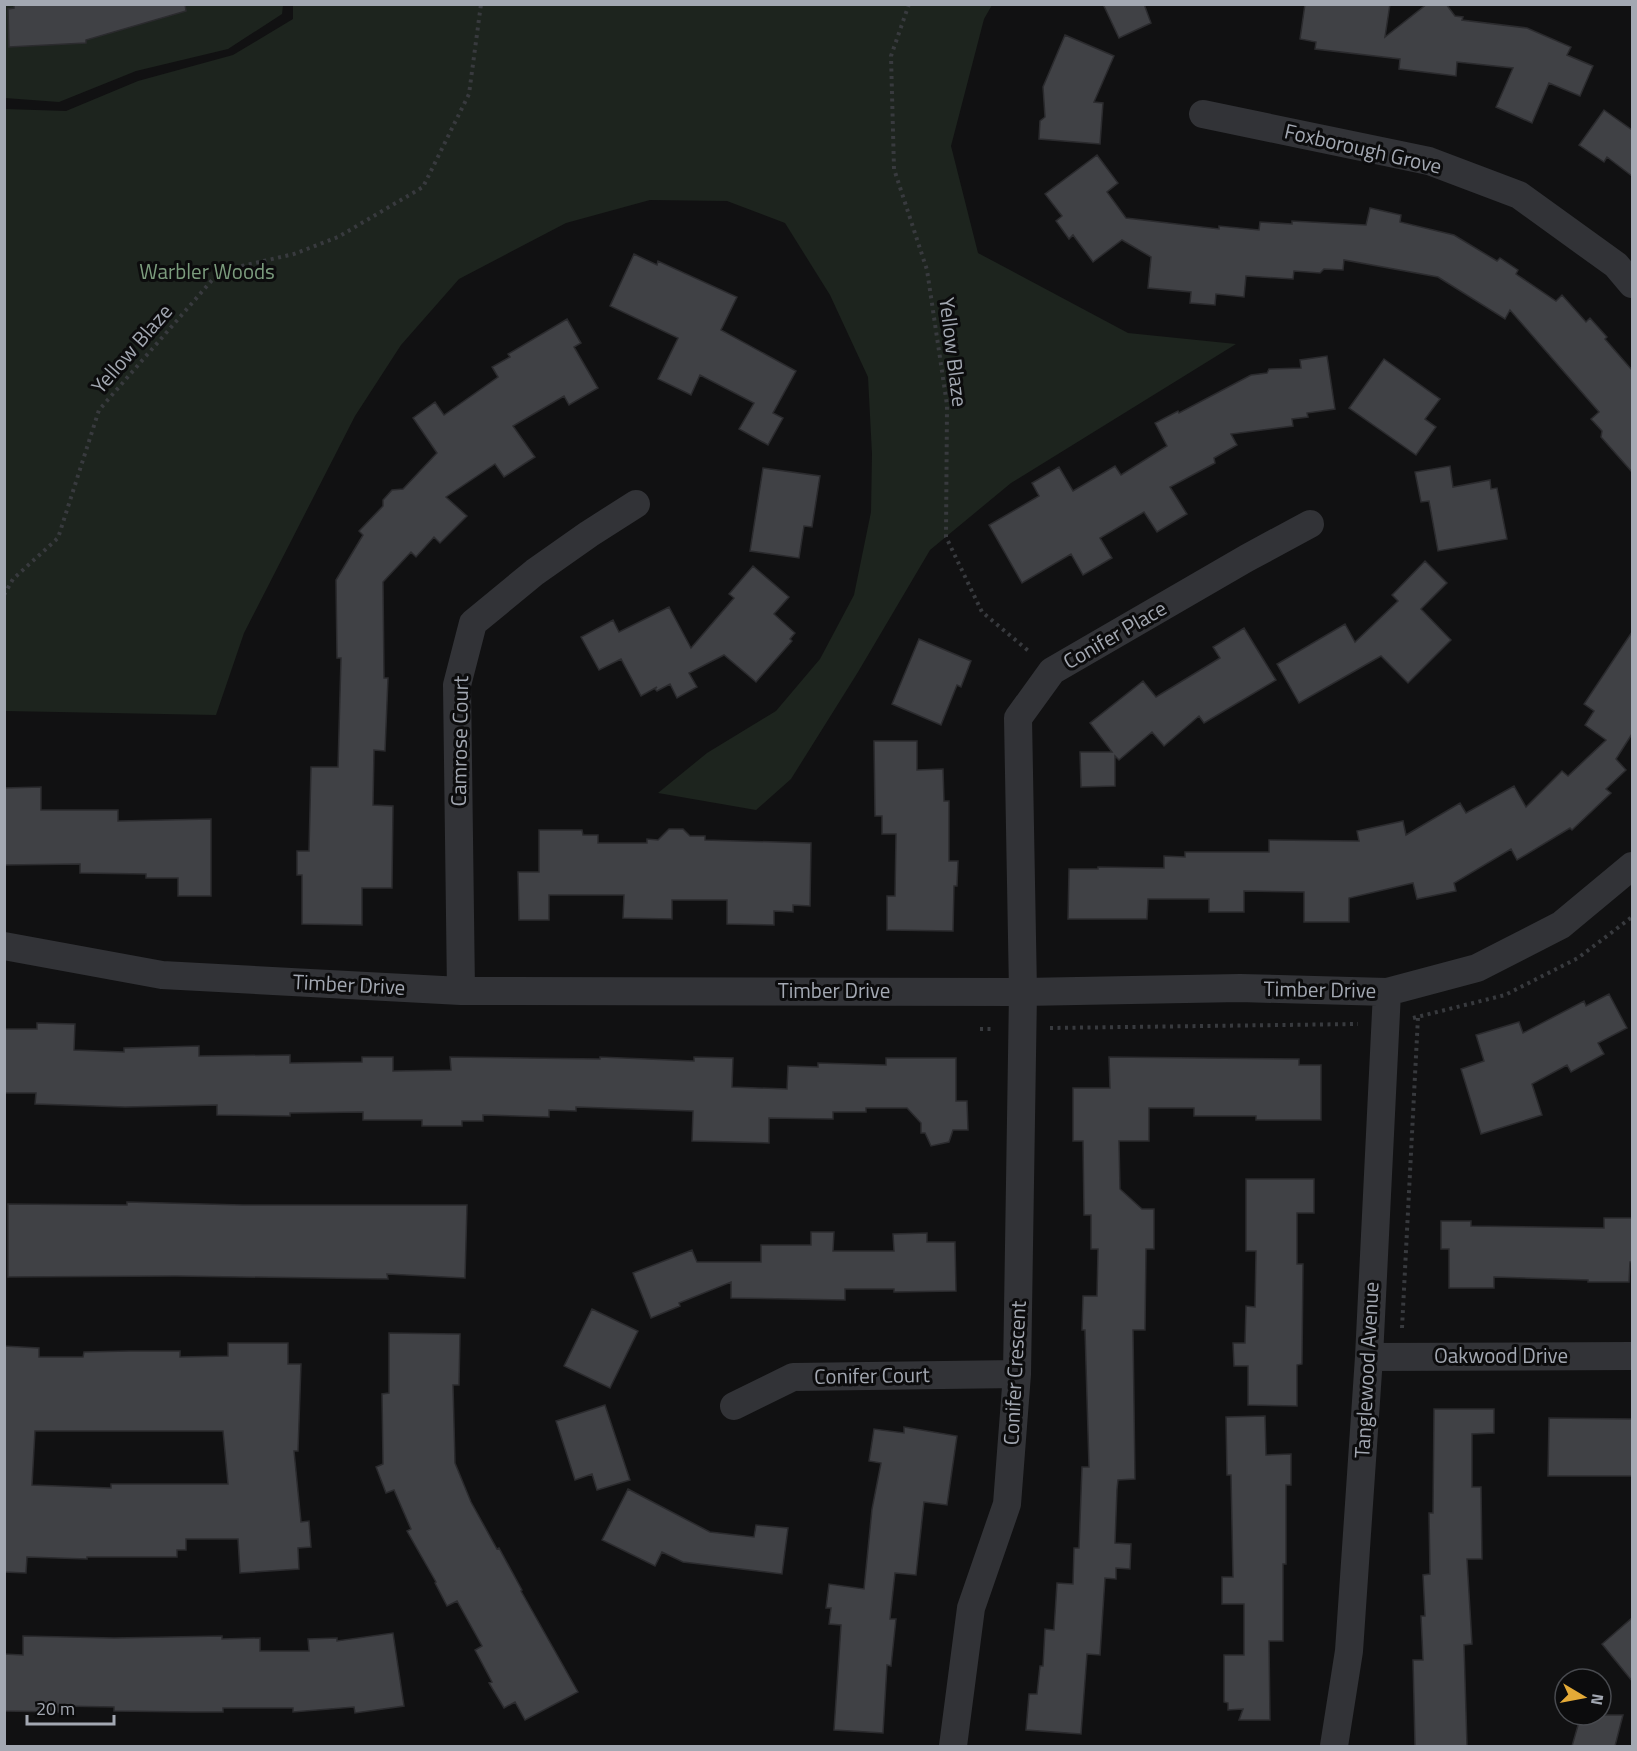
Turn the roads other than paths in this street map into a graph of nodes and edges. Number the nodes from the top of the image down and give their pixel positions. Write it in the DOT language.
graph roads {
  1 [pos="1203,114"];
  2 [pos="1632,284"];
  3 [pos="636,504"];
  4 [pos="1310,524"];
  5 [pos="1632,866"];
  6 [pos="4,946"];
  7 [pos="461,991"];
  8 [pos="1023,992"];
  9 [pos="1387,992"];
  10 [pos="1632,1356"];
  11 [pos="1369,1357"];
  12 [pos="1017,1374"];
  13 [pos="734,1406"];
  14 [pos="952,1746"];
  15 [pos="1334,1746"];
  1 -- 2 [label="street, Foxborough Grove"];
  3 -- 7 [label="street, Camrose Court"];
  4 -- 8 [label="street, Conifer Place"];
  5 -- 9 [label="street, Timber Drive"];
  6 -- 7 [label="street, Timber Drive"];
  7 -- 8 [label="street, Timber Drive"];
  8 -- 9 [label="street, Timber Drive"];
  8 -- 12 [label="street, Conifer Crescent"];
  9 -- 11 [label="street, Tanglewood Avenue"];
  10 -- 11 [label="street, Oakwood Drive"];
  11 -- 15 [label="street, Tanglewood Avenue"];
  12 -- 13 [label="street, Conifer Court"];
  12 -- 14 [label="street, Conifer Crescent"];
}
